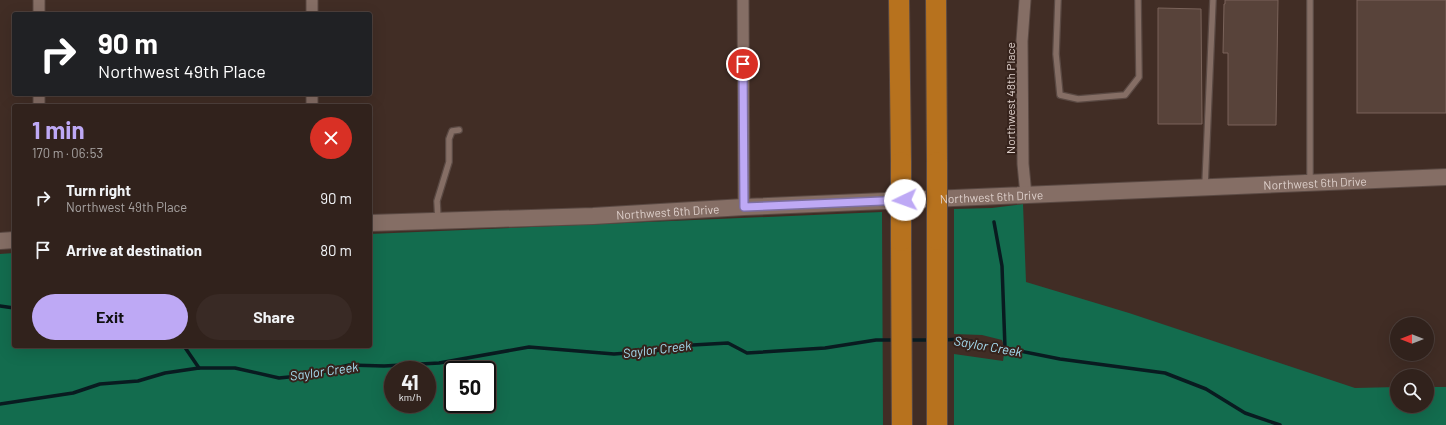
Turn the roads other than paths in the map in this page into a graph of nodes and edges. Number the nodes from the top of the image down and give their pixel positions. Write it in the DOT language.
graph roads {
  1 [pos="38,0"];
  2 [pos="312,0"];
  3 [pos="743,0"];
  4 [pos="896,0"];
  5 [pos="899,0"];
  6 [pos="936,0"];
  7 [pos="941,0"];
  8 [pos="1025,0"];
  9 [pos="1058,0"];
  10 [pos="1138,0"];
  11 [pos="1213,0"];
  12 [pos="1310,0"];
  13 [pos="39,12"];
  14 [pos="312,12"];
  15 [pos="901,54"];
  16 [pos="936,64"];
  17 [pos="459,130"];
  18 [pos="1446,177"];
  19 [pos="1310,183"];
  20 [pos="1205,188"];
  21 [pos="1026,195"];
  22 [pos="744,207"];
  23 [pos="438,220"];
  24 [pos="372,223"];
  25 [pos="0,240"];
  26 [pos="12,240"];
  27 [pos="902,425"];
  28 [pos="937,425"];
  1 -- 13 [label="street"];
  2 -- 14 [label="street"];
  3 -- 22 [label="street"];
  4 -- 15 [label="highway"];
  5 -- 15 [label="highway"];
  6 -- 16 [label="highway"];
  7 -- 16 [label="highway"];
  8 -- 21 [label="street, Northwest 48th Place"];
  9 -- 10 [label="lane"];
  11 -- 20 [label="lane"];
  12 -- 19 [label="lane"];
  15 -- 27 [label="highway, bridge"];
  16 -- 28 [label="highway, bridge"];
  17 -- 23 [label="lane"];
  18 -- 19 [label="main road, Northwest 6th Drive"];
  19 -- 20 [label="main road, Northwest 6th Drive"];
  20 -- 21 [label="main road, Northwest 6th Drive"];
  21 -- 22 [label="main road, Northwest 6th Drive"];
  22 -- 23 [label="main road, Northwest 6th Drive"];
  23 -- 24 [label="main road, Northwest 6th Drive"];
  25 -- 26 [label="main road"];
}
